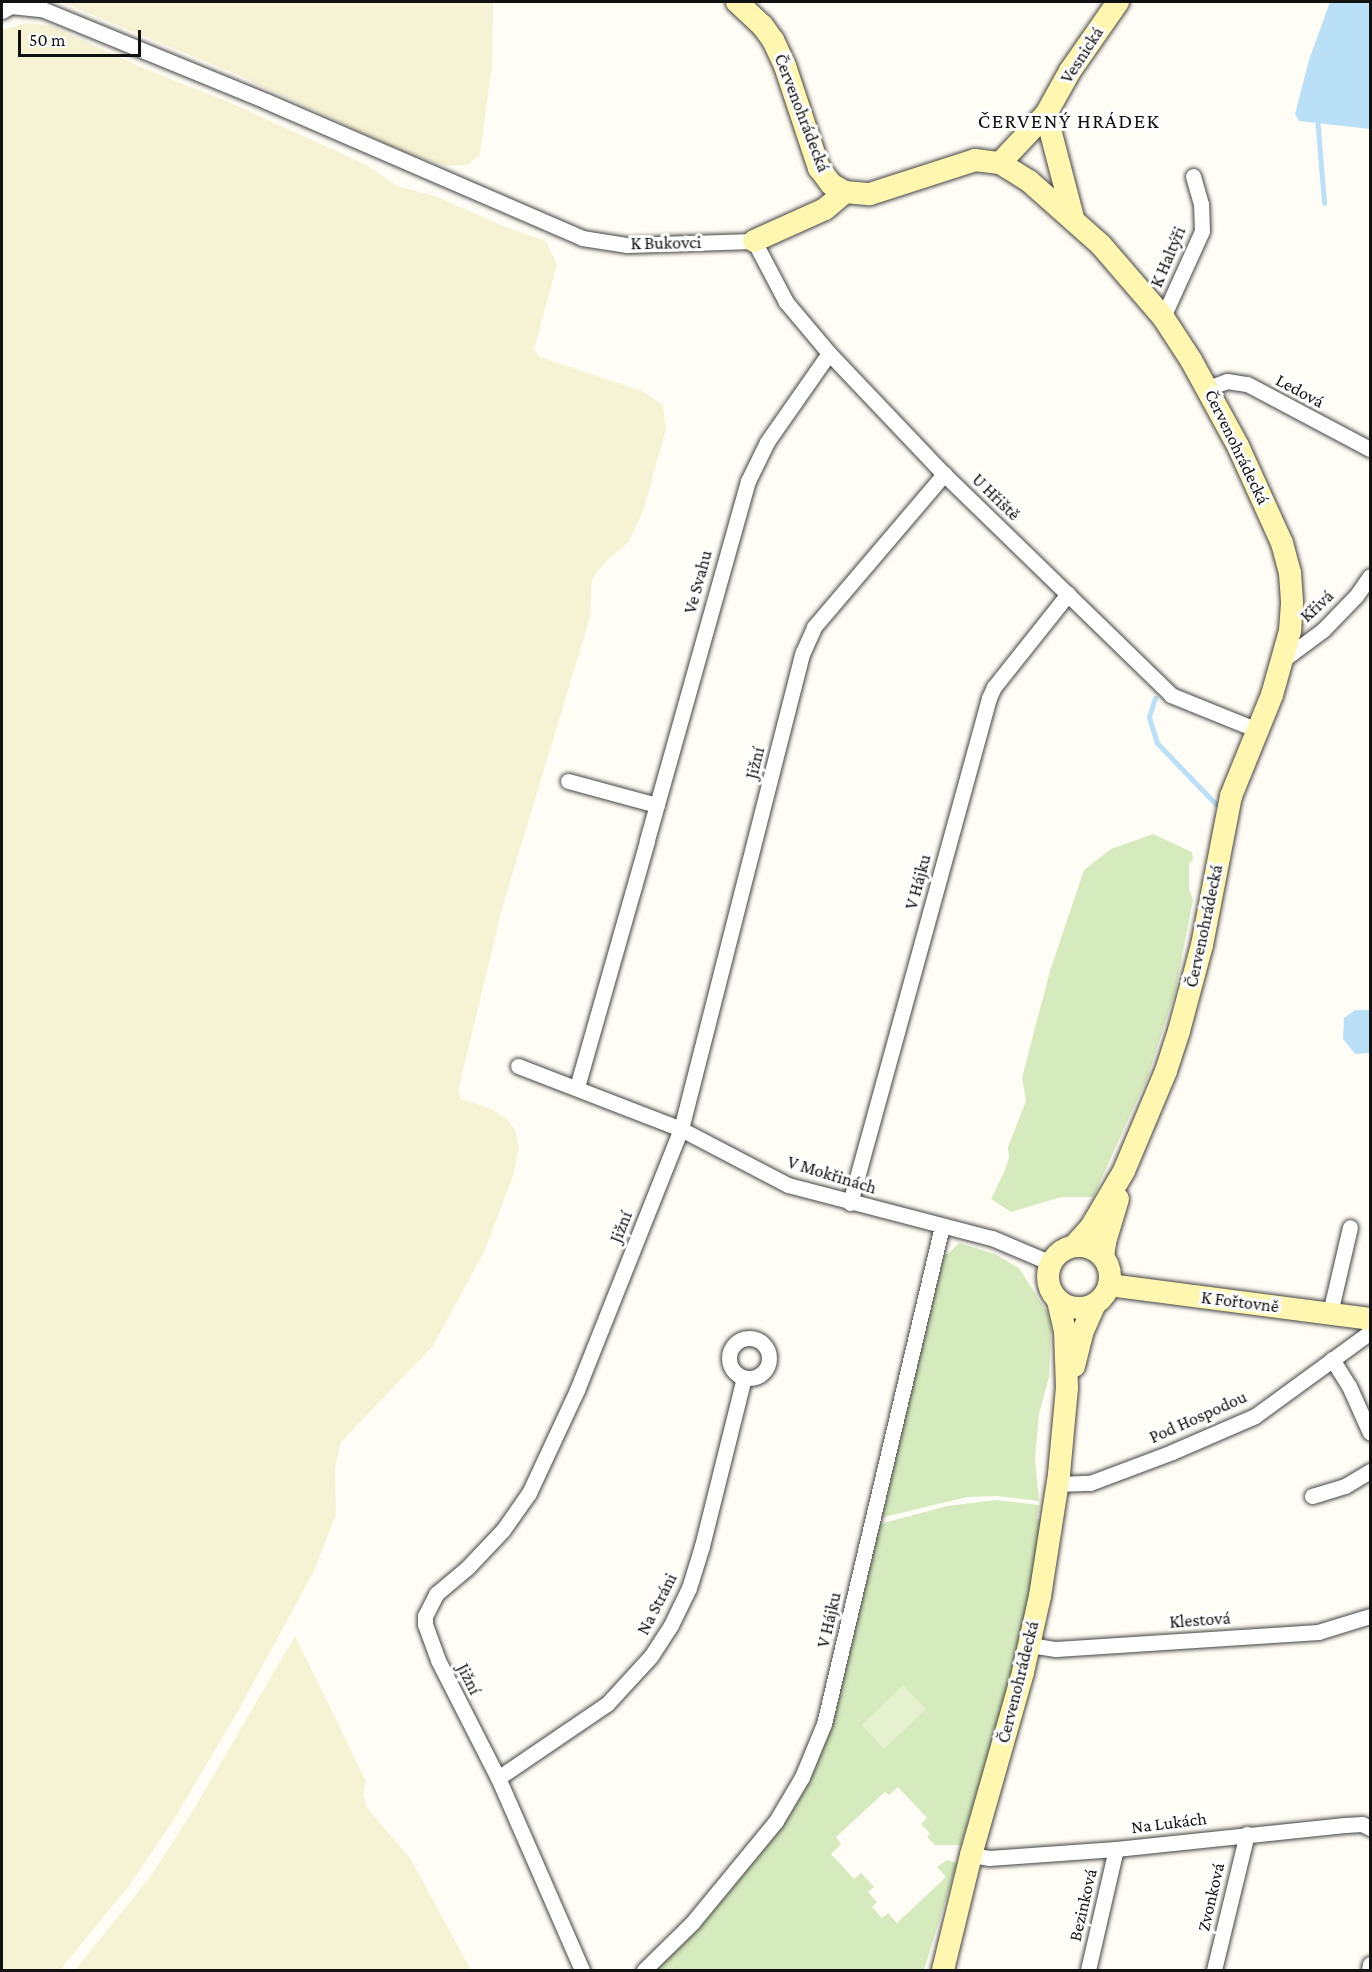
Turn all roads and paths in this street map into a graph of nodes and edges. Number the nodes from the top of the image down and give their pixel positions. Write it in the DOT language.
graph roads {
  1 [pos="738,2"];
  2 [pos="1118,2"];
  3 [pos="2,11"];
  4 [pos="1046,114"];
  5 [pos="1000,162"];
  6 [pos="1192,176"];
  7 [pos="844,192"];
  8 [pos="1073,218"];
  9 [pos="754,240"];
  10 [pos="1163,317"];
  11 [pos="830,353"];
  12 [pos="1208,388"];
  13 [pos="1371,449"];
  14 [pos="944,474"];
  15 [pos="1371,576"];
  16 [pos="1068,594"];
  17 [pos="1284,659"];
  18 [pos="1257,730"];
  19 [pos="568,781"];
  20 [pos="657,805"];
  21 [pos="518,1066"];
  22 [pos="577,1087"];
  23 [pos="681,1129"];
  24 [pos="1124,1171"];
  25 [pos="850,1203"];
  26 [pos="942,1226"];
  27 [pos="1350,1227"];
  28 [pos="1074,1246"];
  29 [pos="1103,1257"];
  30 [pos="1051,1263"];
  31 [pos="1109,1286"];
  32 [pos="1058,1300"];
  33 [pos="1095,1304"];
  34 [pos="1330,1313"];
  35 [pos="1371,1319"];
  36 [pos="1371,1332"];
  37 [pos="1332,1359"];
  38 [pos="744,1378"];
  39 [pos="1067,1388"];
  40 [pos="1371,1433"];
  41 [pos="1371,1470"];
  42 [pos="1057,1484"];
  43 [pos="1312,1496"];
  44 [pos="1371,1616"];
  45 [pos="1030,1644"];
  46 [pos="498,1778"];
  47 [pos="1371,1828"];
  48 [pos="1247,1834"];
  49 [pos="1116,1849"];
  50 [pos="971,1855"];
  51 [pos="1371,1965"];
  52 [pos="582,1971"];
  53 [pos="644,1971"];
  54 [pos="943,1971"];
  55 [pos="1088,1971"];
  56 [pos="1214,1971"];
  57 [pos="1369,1971"];
  1 -- 7 [label="street, Červenohrádecká"];
  2 -- 4 [label="street, Vesnická"];
  3 -- 9 [label="street, K Bukovci"];
  4 -- 5 [label="street, Vesnická"];
  4 -- 8 [label="street"];
  5 -- 7 [label="street, Červenohrádecká"];
  5 -- 8 [label="street, Červenohrádecká"];
  6 -- 10 [label="street, K Haltýři"];
  7 -- 9 [label="street, K Bukovci"];
  8 -- 10 [label="street, Červenohrádecká"];
  9 -- 11 [label="street, U Hřiště"];
  10 -- 12 [label="street, Červenohrádecká"];
  11 -- 14 [label="street, U Hřiště"];
  11 -- 20 [label="street, Ve Svahu"];
  12 -- 13 [label="street, Ledová"];
  12 -- 17 [label="street, Červenohrádecká"];
  14 -- 16 [label="street, U Hřiště"];
  14 -- 23 [label="street, Jižní"];
  15 -- 17 [label="street, Křivá"];
  16 -- 18 [label="street, U Hřiště"];
  16 -- 25 [label="street, V Hájku"];
  17 -- 18 [label="street, Červenohrádecká"];
  18 -- 24 [label="street, Červenohrádecká"];
  19 -- 20 [label="street"];
  20 -- 22 [label="street, Ve Svahu"];
  21 -- 22 [label="street, V Mokřinách"];
  22 -- 23 [label="street, V Mokřinách"];
  23 -- 25 [label="street, V Mokřinách"];
  23 -- 46 [label="street, Jižní"];
  24 -- 28 [label="street, Červenohrádecká"];
  24 -- 29 [label="street, Červenohrádecká"];
  25 -- 26 [label="street, V Mokřinách"];
  26 -- 30 [label="street, V Mokřinách"];
  26 -- 53 [label="street, V Hájku"];
  27 -- 34 [label="street"];
  28 -- 29 [label="street"];
  28 -- 30 [label="street"];
  29 -- 31 [label="street"];
  30 -- 32 [label="street"];
  31 -- 33 [label="street"];
  31 -- 34 [label="street, K Fořtovně"];
  32 -- 33 [label="street"];
  32 -- 39 [label="street, Červenohrádecká"];
  33 -- 39 [label="street, Červenohrádecká"];
  34 -- 35 [label="street, K Fořtovně"];
  36 -- 37 [label="street, Pod Hospodou"];
  37 -- 40 [label="street"];
  37 -- 42 [label="street, Pod Hospodou"];
  38 -- 46 [label="street, Na Stráni"];
  39 -- 42 [label="street, Červenohrádecká"];
  41 -- 43 [label="street"];
  42 -- 45 [label="street, Červenohrádecká"];
  44 -- 45 [label="street, Klestová"];
  45 -- 50 [label="street, Červenohrádecká"];
  46 -- 52 [label="street, Jižní"];
  47 -- 48 [label="street, Na Lukách"];
  48 -- 49 [label="street, Na Lukách"];
  48 -- 56 [label="street, Zvonková"];
  49 -- 50 [label="street, Na Lukách"];
  49 -- 55 [label="street, Bezinková"];
  50 -- 54 [label="street, Červenohrádecká"];
  51 -- 57 [label="street"];
}
